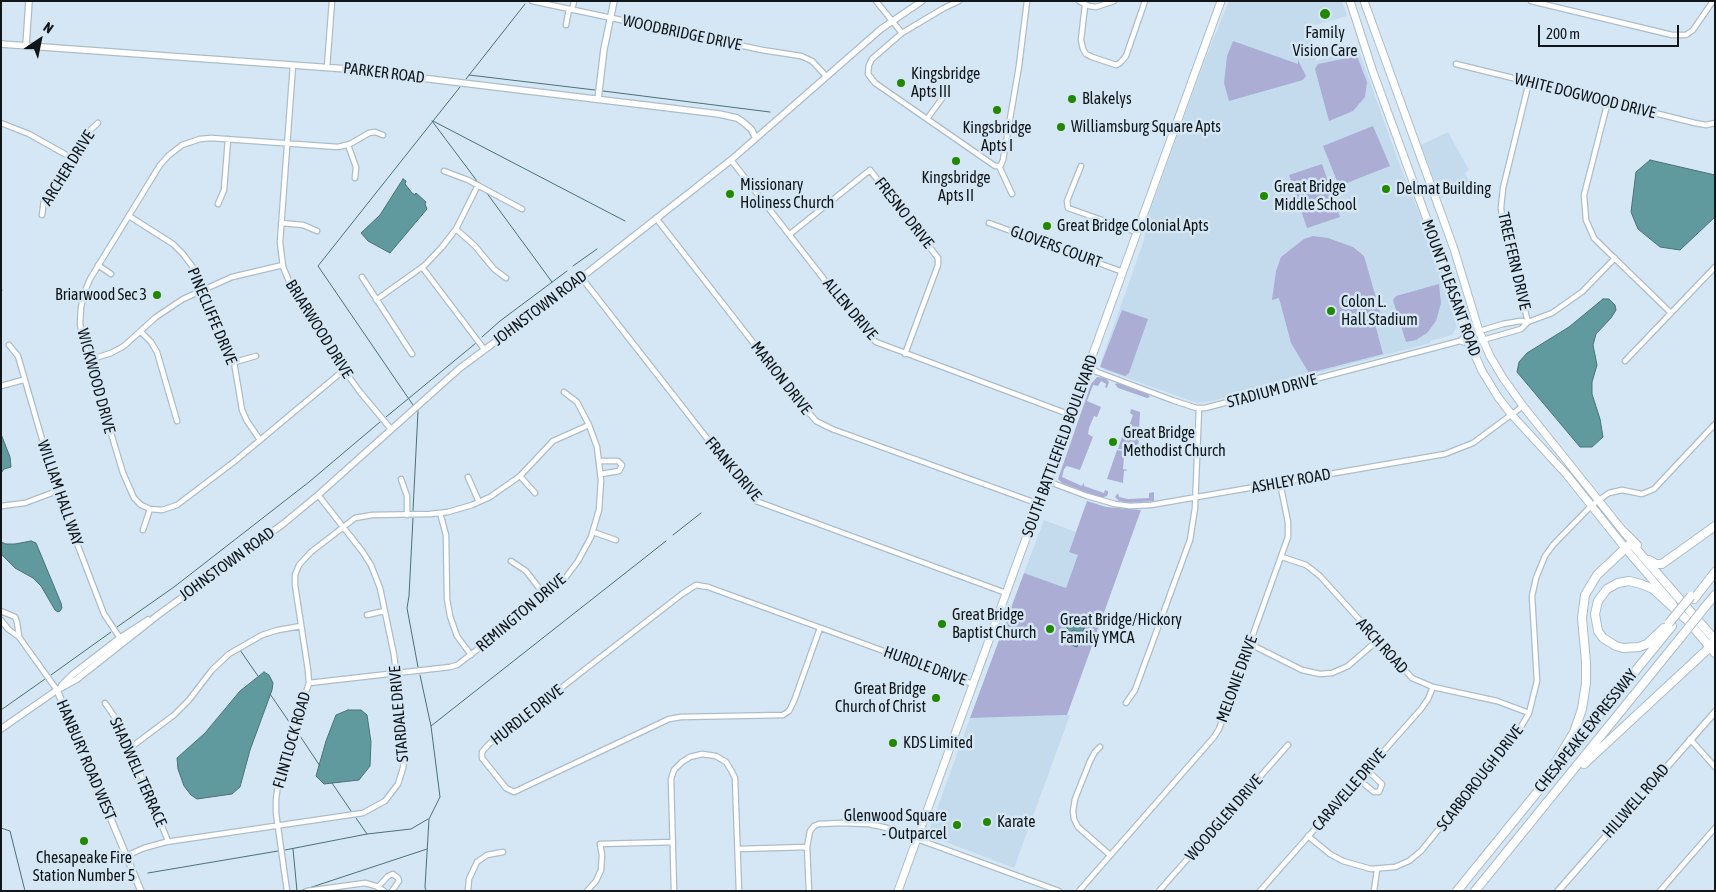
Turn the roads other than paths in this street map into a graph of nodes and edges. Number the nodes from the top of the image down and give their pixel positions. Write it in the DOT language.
graph roads {
  1 [pos="29,1"];
  2 [pos="332,1"];
  3 [pos="532,1"];
  4 [pos="574,1"];
  5 [pos="614,1"];
  6 [pos="876,1"];
  7 [pos="922,1"];
  8 [pos="959,1"];
  9 [pos="1027,1"];
  10 [pos="1079,1"];
  11 [pos="1114,1"];
  12 [pos="1145,1"];
  13 [pos="1221,1"];
  14 [pos="1350,1"];
  15 [pos="1364,1"];
  16 [pos="1531,1"];
  17 [pos="1713,1"];
  18 [pos="1085,5"];
  19 [pos="571,10"];
  20 [pos="610,18"];
  21 [pos="892,20"];
  22 [pos="566,25"];
  23 [pos="902,33"];
  24 [pos="1,44"];
  25 [pos="26,46"];
  26 [pos="1456,64"];
  27 [pos="293,65"];
  28 [pos="327,67"];
  29 [pos="826,76"];
  30 [pos="1529,82"];
  31 [pos="943,97"];
  32 [pos="598,99"];
  33 [pos="1608,101"];
  34 [pos="927,119"];
  35 [pos="1,123"];
  36 [pos="98,123"];
  37 [pos="1715,123"];
  38 [pos="383,135"];
  39 [pos="756,138"];
  40 [pos="228,139"];
  41 [pos="287,144"];
  42 [pos="348,145"];
  43 [pos="70,157"];
  44 [pos="731,160"];
  45 [pos="999,166"];
  46 [pos="1080,166"];
  47 [pos="444,171"];
  48 [pos="356,178"];
  49 [pos="478,185"];
  50 [pos="1012,194"];
  51 [pos="218,204"];
  52 [pos="522,209"];
  53 [pos="42,215"];
  54 [pos="129,216"];
  55 [pos="656,218"];
  56 [pos="281,223"];
  57 [pos="989,223"];
  58 [pos="456,229"];
  59 [pos="317,231"];
  60 [pos="1136,232"];
  61 [pos="790,234"];
  62 [pos="1615,258"];
  63 [pos="98,265"];
  64 [pos="283,265"];
  65 [pos="422,267"];
  66 [pos="1715,268"];
  67 [pos="1123,272"];
  68 [pos="111,274"];
  69 [pos="362,277"];
  70 [pos="581,277"];
  71 [pos="506,278"];
  72 [pos="203,290"];
  73 [pos="376,300"];
  74 [pos="1671,313"];
  75 [pos="1528,322"];
  76 [pos="1479,331"];
  77 [pos="140,332"];
  78 [pos="1466,336"];
  79 [pos="1482,340"];
  80 [pos="1460,341"];
  81 [pos="1469,344"];
  82 [pos="8,345"];
  83 [pos="484,349"];
  84 [pos="412,354"];
  85 [pos="905,354"];
  86 [pos="256,356"];
  87 [pos="89,360"];
  88 [pos="1625,361"];
  89 [pos="234,362"];
  90 [pos="1089,367"];
  91 [pos="344,370"];
  92 [pos="23,380"];
  93 [pos="1,386"];
  94 [pos="564,392"];
  95 [pos="1523,406"];
  96 [pos="1198,408"];
  97 [pos="1511,414"];
  98 [pos="1071,415"];
  99 [pos="177,420"];
  100 [pos="1715,424"];
  101 [pos="589,425"];
  102 [pos="391,429"];
  103 [pos="260,440"];
  104 [pos="600,461"];
  105 [pos="601,474"];
  106 [pos="520,476"];
  107 [pos="468,477"];
  108 [pos="401,479"];
  109 [pos="1047,481"];
  110 [pos="1280,483"];
  111 [pos="57,491"];
  112 [pos="535,493"];
  113 [pos="318,495"];
  114 [pos="1195,497"];
  115 [pos="1598,500"];
  116 [pos="479,502"];
  117 [pos="1039,504"];
  118 [pos="1592,505"];
  119 [pos="1,506"];
  120 [pos="150,509"];
  121 [pos="440,513"];
  122 [pos="407,515"];
  123 [pos="343,526"];
  124 [pos="1715,526"];
  125 [pos="143,530"];
  126 [pos="593,532"];
  127 [pos="1625,534"];
  128 [pos="616,540"];
  129 [pos="1628,545"];
  130 [pos="1282,556"];
  131 [pos="511,561"];
  132 [pos="1715,572"];
  133 [pos="1006,593"];
  134 [pos="1715,595"];
  135 [pos="546,597"];
  136 [pos="1,611"];
  137 [pos="384,611"];
  138 [pos="158,615"];
  139 [pos="367,615"];
  140 [pos="1,620"];
  141 [pos="1687,620"];
  142 [pos="1670,625"];
  143 [pos="301,626"];
  144 [pos="820,628"];
  145 [pos="19,637"];
  146 [pos="120,638"];
  147 [pos="1378,640"];
  148 [pos="1713,643"];
  149 [pos="1250,644"];
  150 [pos="471,655"];
  151 [pos="396,674"];
  152 [pos="309,683"];
  153 [pos="973,684"];
  154 [pos="1433,687"];
  155 [pos="56,690"];
  156 [pos="105,703"];
  157 [pos="1126,703"];
  158 [pos="1715,712"];
  159 [pos="1529,713"];
  160 [pos="1,729"];
  161 [pos="1690,739"];
  162 [pos="1288,744"];
  163 [pos="1100,746"];
  164 [pos="130,748"];
  165 [pos="1715,767"];
  166 [pos="1367,770"];
  167 [pos="1358,779"];
  168 [pos="1540,788"];
  169 [pos="1542,807"];
  170 [pos="278,826"];
  171 [pos="1715,828"];
  172 [pos="1308,836"];
  173 [pos="917,838"];
  174 [pos="168,841"];
  175 [pos="672,842"];
  176 [pos="807,847"];
  177 [pos="738,849"];
  178 [pos="503,852"];
  179 [pos="1110,855"];
  180 [pos="126,856"];
  181 [pos="1377,870"];
  182 [pos="378,887"];
  183 [pos="588,890"];
  184 [pos="141,891"];
  185 [pos="287,891"];
  186 [pos="306,891"];
  187 [pos="384,891"];
  188 [pos="392,891"];
  189 [pos="468,891"];
  190 [pos="674,891"];
  191 [pos="739,891"];
  192 [pos="809,891"];
  193 [pos="898,891"];
  194 [pos="1059,891"];
  195 [pos="1079,891"];
  196 [pos="1159,891"];
  197 [pos="1260,891"];
  198 [pos="1374,891"];
  199 [pos="1457,891"];
  200 [pos="1475,891"];
  201 [pos="1558,891"];
  202 [pos="1660,891"];
  1 -- 25 [label="main road"];
  2 -- 28 [label="street"];
  3 -- 19 [label="street, WOODBRIDGE DRIVE"];
  4 -- 19 [label="street"];
  5 -- 20 [label="main road"];
  6 -- 21 [label="street"];
  7 -- 21 [label="main road, JOHNSTOWN ROAD"];
  8 -- 23 [label="street"];
  9 -- 45 [label="street"];
  10 -- 18 [label="street"];
  11 -- 18 [label="street"];
  12 -- 18 [label="street"];
  13 -- 60 [label="main road, SOUTH BATTLEFIELD BOULEVARD"];
  14 -- 78 [label="main road, MOUNT PLEASANT ROAD"];
  15 -- 76 [label="main road, MOUNT PLEASANT ROAD"];
  16 -- 17 [label="street"];
  19 -- 20 [label="street, WOODBRIDGE DRIVE"];
  19 -- 22 [label="street"];
  20 -- 29 [label="street, WOODBRIDGE DRIVE"];
  20 -- 32 [label="main road"];
  21 -- 23 [label="street"];
  21 -- 29 [label="main road, JOHNSTOWN ROAD"];
  23 -- 34 [label="street"];
  24 -- 25 [label="main road, PARKER ROAD"];
  25 -- 27 [label="main road, PARKER ROAD"];
  26 -- 30 [label="street, WHITE DOGWOOD DRIVE"];
  27 -- 28 [label="main road, PARKER ROAD"];
  27 -- 41 [label="street, BRIARWOOD DRIVE"];
  28 -- 32 [label="main road, PARKER ROAD"];
  29 -- 39 [label="main road, JOHNSTOWN ROAD"];
  30 -- 33 [label="street, WHITE DOGWOOD DRIVE"];
  30 -- 75 [label="street, TREE FERN DRIVE"];
  31 -- 34 [label="street"];
  32 -- 39 [label="main road, PARKER ROAD"];
  33 -- 37 [label="street, WHITE DOGWOOD DRIVE"];
  33 -- 62 [label="street"];
  34 -- 45 [label="street"];
  35 -- 43 [label="street"];
  36 -- 43 [label="street, ARCHER DRIVE"];
  38 -- 42 [label="street, WICKWOOD DRIVE"];
  39 -- 44 [label="main road, JOHNSTOWN ROAD"];
  40 -- 41 [label="street, WICKWOOD DRIVE"];
  40 -- 51 [label="street"];
  40 -- 54 [label="street, WICKWOOD DRIVE"];
  41 -- 42 [label="street, WICKWOOD DRIVE"];
  41 -- 56 [label="street, BRIARWOOD DRIVE"];
  42 -- 48 [label="street"];
  43 -- 53 [label="street, ARCHER DRIVE"];
  44 -- 55 [label="main road, JOHNSTOWN ROAD"];
  44 -- 61 [label="street, ALLEN DRIVE"];
  45 -- 50 [label="street"];
  46 -- 60 [label="street"];
  47 -- 49 [label="street"];
  49 -- 52 [label="street"];
  49 -- 58 [label="street"];
  54 -- 63 [label="street, WICKWOOD DRIVE"];
  54 -- 72 [label="street, PINECLIFFE DRIVE"];
  55 -- 70 [label="main road, JOHNSTOWN ROAD"];
  55 -- 117 [label="street, MARION DRIVE"];
  56 -- 59 [label="street"];
  56 -- 64 [label="street, BRIARWOOD DRIVE"];
  57 -- 67 [label="street, GLOVERS COURT"];
  58 -- 65 [label="street"];
  58 -- 71 [label="street"];
  60 -- 67 [label="main road, SOUTH BATTLEFIELD BOULEVARD"];
  61 -- 85 [label="street, ALLEN DRIVE"];
  61 -- 85 [label="street, FRESNO DRIVE"];
  62 -- 74 [label="street"];
  62 -- 75 [label="street, STADIUM DRIVE"];
  63 -- 68 [label="street"];
  63 -- 87 [label="street, WICKWOOD DRIVE"];
  64 -- 72 [label="street"];
  64 -- 91 [label="street, BRIARWOOD DRIVE"];
  65 -- 73 [label="street"];
  65 -- 83 [label="street"];
  66 -- 74 [label="street"];
  67 -- 90 [label="main road, SOUTH BATTLEFIELD BOULEVARD"];
  69 -- 73 [label="street"];
  70 -- 83 [label="main road, JOHNSTOWN ROAD"];
  70 -- 133 [label="street, FRANK DRIVE"];
  72 -- 77 [label="street"];
  72 -- 89 [label="street, PINECLIFFE DRIVE"];
  73 -- 84 [label="street"];
  74 -- 88 [label="street"];
  75 -- 76 [label="street, STADIUM DRIVE"];
  75 -- 79 [label="street, STADIUM DRIVE"];
  76 -- 78 [label="street, STADIUM DRIVE"];
  76 -- 79 [label="main road, MOUNT PLEASANT ROAD"];
  77 -- 87 [label="street"];
  77 -- 99 [label="street"];
  78 -- 80 [label="street, STADIUM DRIVE"];
  78 -- 81 [label="main road, MOUNT PLEASANT ROAD"];
  79 -- 81 [label="street, STADIUM DRIVE"];
  79 -- 95 [label="main road, MOUNT PLEASANT ROAD"];
  80 -- 81 [label="street"];
  80 -- 96 [label="street, STADIUM DRIVE"];
  81 -- 97 [label="main road, MOUNT PLEASANT ROAD"];
  82 -- 92 [label="street, WILLIAM HALL WAY"];
  83 -- 102 [label="main road, JOHNSTOWN ROAD"];
  85 -- 98 [label="street, ALLEN DRIVE"];
  86 -- 89 [label="street"];
  87 -- 120 [label="street, WICKWOOD DRIVE"];
  89 -- 103 [label="street, PINECLIFFE DRIVE"];
  90 -- 96 [label="street, STADIUM DRIVE"];
  90 -- 98 [label="main road, SOUTH BATTLEFIELD BOULEVARD"];
  91 -- 102 [label="street, BRIARWOOD DRIVE"];
  91 -- 103 [label="street"];
  92 -- 93 [label="street"];
  92 -- 111 [label="street, WILLIAM HALL WAY"];
  94 -- 101 [label="street, REMINGTON DRIVE"];
  95 -- 97 [label="street, ASHLEY ROAD"];
  95 -- 115 [label="main road, MOUNT PLEASANT ROAD"];
  96 -- 114 [label="street"];
  97 -- 110 [label="street, ASHLEY ROAD"];
  97 -- 118 [label="main road, MOUNT PLEASANT ROAD"];
  98 -- 109 [label="main road, SOUTH BATTLEFIELD BOULEVARD"];
  100 -- 115 [label="street, SCARBOROUGH DRIVE"];
  101 -- 104 [label="street, REMINGTON DRIVE"];
  101 -- 106 [label="street, FLINTLOCK ROAD"];
  102 -- 113 [label="main road, JOHNSTOWN ROAD"];
  103 -- 120 [label="street"];
  104 -- 105 [label="street, REMINGTON DRIVE"];
  104 -- 105 [label="street"];
  105 -- 126 [label="street, REMINGTON DRIVE"];
  106 -- 112 [label="street"];
  106 -- 116 [label="street, FLINTLOCK ROAD"];
  107 -- 116 [label="street"];
  108 -- 122 [label="street"];
  109 -- 114 [label="street, ASHLEY ROAD"];
  109 -- 117 [label="main road, SOUTH BATTLEFIELD BOULEVARD"];
  110 -- 114 [label="street, ASHLEY ROAD"];
  110 -- 130 [label="street, MELONIE DRIVE"];
  111 -- 119 [label="street"];
  111 -- 146 [label="street, WILLIAM HALL WAY"];
  113 -- 123 [label="street, STARDALE DRIVE"];
  113 -- 138 [label="main road, JOHNSTOWN ROAD"];
  114 -- 157 [label="street"];
  115 -- 118 [label="street, SCARBOROUGH DRIVE"];
  115 -- 127 [label="main road, MOUNT PLEASANT ROAD"];
  116 -- 121 [label="street, FLINTLOCK ROAD"];
  117 -- 133 [label="main road, SOUTH BATTLEFIELD BOULEVARD"];
  118 -- 129 [label="main road, MOUNT PLEASANT ROAD"];
  118 -- 159 [label="street, SCARBOROUGH DRIVE"];
  120 -- 125 [label="street"];
  121 -- 122 [label="street, FLINTLOCK ROAD"];
  121 -- 150 [label="street"];
  122 -- 123 [label="street, FLINTLOCK ROAD"];
  123 -- 137 [label="street, STARDALE DRIVE"];
  123 -- 143 [label="street, FLINTLOCK ROAD"];
  124 -- 127 [label="highway"];
  126 -- 128 [label="street"];
  126 -- 135 [label="street, REMINGTON DRIVE"];
  127 -- 129 [label="main road, MOUNT PLEASANT ROAD"];
  129 -- 141 [label="main road, MOUNT PLEASANT ROAD"];
  129 -- 148 [label="highway, MOUNT PLEASANT ROAD"];
  129 -- 168 [label="highway"];
  130 -- 147 [label="street, ARCH ROAD"];
  130 -- 149 [label="street, MELONIE DRIVE"];
  131 -- 135 [label="street"];
  132 -- 142 [label="highway, CHESAPEAKE EXPRESSWAY"];
  133 -- 153 [label="main road, SOUTH BATTLEFIELD BOULEVARD"];
  134 -- 169 [label="highway, CHESAPEAKE EXPRESSWAY, bridge"];
  135 -- 150 [label="street, REMINGTON DRIVE"];
  136 -- 145 [label="street, HANBURY ROAD WEST"];
  137 -- 139 [label="street"];
  137 -- 151 [label="street, STARDALE DRIVE"];
  138 -- 146 [label="main road, JOHNSTOWN ROAD"];
  138 -- 155 [label="main road, JOHNSTOWN ROAD"];
  140 -- 145 [label="street, HANBURY ROAD WEST"];
  141 -- 142 [label="highway"];
  141 -- 148 [label="highway, MOUNT PLEASANT ROAD"];
  142 -- 168 [label="highway, CHESAPEAKE EXPRESSWAY"];
  143 -- 152 [label="street, FLINTLOCK ROAD"];
  143 -- 164 [label="street"];
  144 -- 144 [label="street, HURDLE DRIVE"];
  144 -- 153 [label="street, HURDLE DRIVE"];
  145 -- 155 [label="street, HANBURY ROAD WEST"];
  146 -- 155 [label="main road, JOHNSTOWN ROAD"];
  147 -- 149 [label="street"];
  147 -- 154 [label="street, ARCH ROAD"];
  148 -- 169 [label="highway"];
  149 -- 179 [label="street, MELONIE DRIVE"];
  150 -- 151 [label="street, REMINGTON DRIVE"];
  151 -- 152 [label="street, REMINGTON DRIVE"];
  151 -- 170 [label="street, STARDALE DRIVE"];
  152 -- 170 [label="street, FLINTLOCK ROAD"];
  153 -- 173 [label="main road, SOUTH BATTLEFIELD BOULEVARD"];
  154 -- 159 [label="street, ARCH ROAD"];
  154 -- 166 [label="street, CARAVELLE DRIVE"];
  155 -- 160 [label="main road, JOHNSTOWN ROAD"];
  155 -- 180 [label="main road, HANBURY ROAD WEST"];
  156 -- 164 [label="street, SHADWELL TERRACE"];
  158 -- 161 [label="main road, HILLWELL ROAD"];
  159 -- 181 [label="street, SCARBOROUGH DRIVE"];
  161 -- 165 [label="street"];
  161 -- 201 [label="main road, HILLWELL ROAD"];
  162 -- 196 [label="street, WOODGLEN DRIVE"];
  163 -- 179 [label="street"];
  164 -- 174 [label="street, SHADWELL TERRACE"];
  166 -- 167 [label="street, CARAVELLE DRIVE"];
  166 -- 167 [label="street"];
  167 -- 172 [label="street, CARAVELLE DRIVE"];
  168 -- 199 [label="highway, CHESAPEAKE EXPRESSWAY"];
  169 -- 200 [label="highway, CHESAPEAKE EXPRESSWAY"];
  170 -- 174 [label="street, STARDALE DRIVE"];
  170 -- 185 [label="street, FLINTLOCK ROAD"];
  171 -- 202 [label="street"];
  172 -- 181 [label="street, SCARBOROUGH DRIVE"];
  172 -- 197 [label="street, CARAVELLE DRIVE"];
  173 -- 176 [label="street"];
  173 -- 193 [label="main road, SOUTH BATTLEFIELD BOULEVARD"];
  173 -- 194 [label="street"];
  174 -- 180 [label="street, STARDALE DRIVE"];
  175 -- 177 [label="street"];
  175 -- 183 [label="street"];
  175 -- 190 [label="street"];
  176 -- 177 [label="street"];
  176 -- 192 [label="street"];
  177 -- 191 [label="street"];
  178 -- 189 [label="street"];
  179 -- 195 [label="street, MELONIE DRIVE"];
  180 -- 184 [label="main road, HANBURY ROAD WEST"];
  181 -- 198 [label="street"];
  182 -- 186 [label="street"];
  182 -- 187 [label="street"];
  182 -- 188 [label="street"];
}
